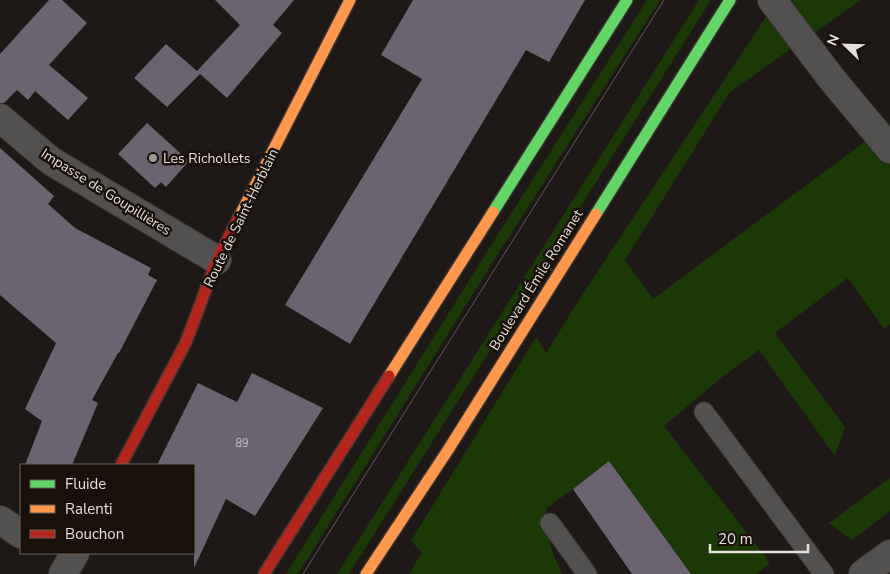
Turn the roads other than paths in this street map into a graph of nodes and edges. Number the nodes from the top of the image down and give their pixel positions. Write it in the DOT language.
graph roads {
  1 [pos="350,0"];
  2 [pos="627,0"];
  3 [pos="730,0"];
  4 [pos="772,0"];
  5 [pos="0,118"];
  6 [pos="890,149"];
  7 [pos="217,260"];
  8 [pos="704,412"];
  9 [pos="122,464"];
  10 [pos="0,520"];
  11 [pos="550,523"];
  12 [pos="20,533"];
  13 [pos="890,554"];
  14 [pos="264,574"];
  15 [pos="366,574"];
  16 [pos="587,574"];
  17 [pos="824,574"];
  18 [pos="863,574"];
  1 -- 7 [label="main road, Route de Saint-Herblain"];
  2 -- 14 [label="main road"];
  3 -- 15 [label="main road, Boulevard Émile Romanet"];
  4 -- 6 [label="street"];
  5 -- 7 [label="street, Impasse de Goupillières"];
  7 -- 9 [label="main road, Route de Saint-Herblain"];
  8 -- 17 [label="lane"];
  10 -- 12 [label="street"];
  11 -- 16 [label="lane"];
  13 -- 18 [label="street"];
}
